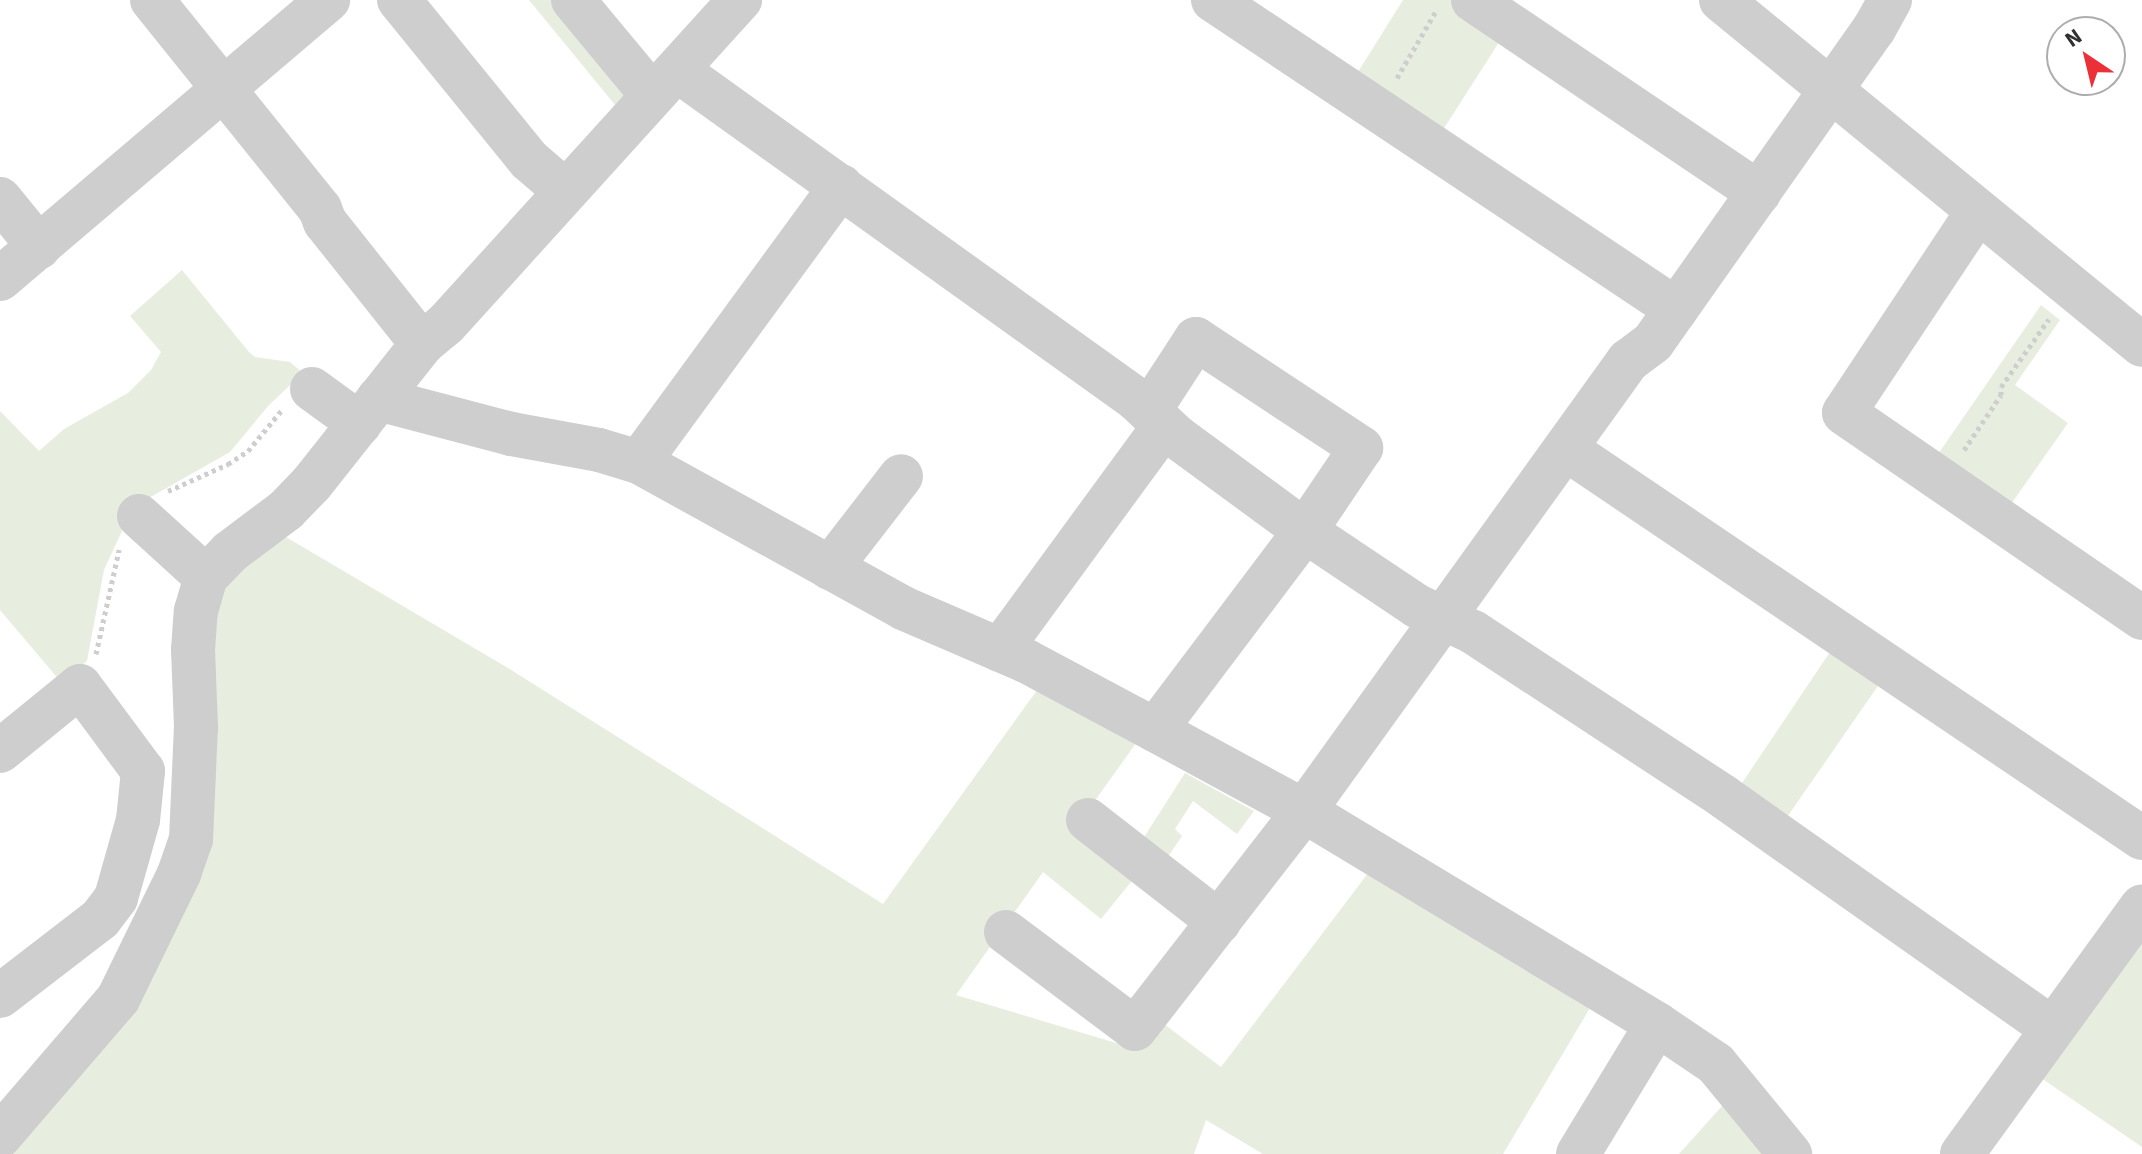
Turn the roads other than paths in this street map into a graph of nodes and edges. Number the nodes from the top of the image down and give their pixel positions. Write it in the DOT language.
graph roads {
  1 [pos="152,0"];
  2 [pos="328,0"];
  3 [pos="399,0"];
  4 [pos="573,0"];
  5 [pos="740,0"];
  6 [pos="1213,0"];
  7 [pos="1473,0"];
  8 [pos="1721,0"];
  9 [pos="1890,0"];
  10 [pos="664,82"];
  11 [pos="224,89"];
  12 [pos="1831,89"];
  13 [pos="841,186"];
  14 [pos="565,191"];
  15 [pos="1759,193"];
  16 [pos="0,199"];
  17 [pos="1978,211"];
  18 [pos="39,247"];
  19 [pos="0,279"];
  20 [pos="1676,309"];
  21 [pos="422,344"];
  22 [pos="2142,345"];
  23 [pos="312,389"];
  24 [pos="369,411"];
  25 [pos="1157,418"];
  26 [pos="1566,449"];
  27 [pos="639,462"];
  28 [pos="901,476"];
  29 [pos="139,516"];
  30 [pos="1305,531"];
  31 [pos="830,568"];
  32 [pos="206,577"];
  33 [pos="1443,617"];
  34 [pos="2142,618"];
  35 [pos="1000,650"];
  36 [pos="1155,730"];
  37 [pos="0,751"];
  38 [pos="1304,811"];
  39 [pos="1088,820"];
  40 [pos="2142,838"];
  41 [pos="2142,906"];
  42 [pos="1219,922"];
  43 [pos="1006,932"];
  44 [pos="72,940"];
  45 [pos="133,970"];
  46 [pos="0,996"];
  47 [pos="1657,1024"];
  48 [pos="2052,1028"];
  49 [pos="0,1136"];
  50 [pos="1578,1154"];
  51 [pos="1790,1154"];
  52 [pos="1962,1154"];
  1 -- 11 [label="street"];
  2 -- 11 [label="street"];
  3 -- 14 [label="street"];
  4 -- 10 [label="street"];
  5 -- 10 [label="street"];
  6 -- 20 [label="street"];
  7 -- 15 [label="street"];
  8 -- 12 [label="street"];
  9 -- 12 [label="street"];
  10 -- 13 [label="street"];
  10 -- 14 [label="street"];
  11 -- 18 [label="street"];
  11 -- 21 [label="street"];
  12 -- 15 [label="street"];
  12 -- 17 [label="street"];
  13 -- 25 [label="street"];
  13 -- 27 [label="street"];
  14 -- 21 [label="street"];
  15 -- 20 [label="street"];
  16 -- 18 [label="street"];
  17 -- 22 [label="street"];
  17 -- 34 [label="street"];
  18 -- 19 [label="street"];
  20 -- 26 [label="street"];
  21 -- 24 [label="street"];
  23 -- 24 [label="street"];
  24 -- 27 [label="street"];
  24 -- 32 [label="street"];
  25 -- 30 [label="street"];
  25 -- 30 [label="street"];
  25 -- 35 [label="street"];
  26 -- 33 [label="street"];
  26 -- 40 [label="street"];
  27 -- 31 [label="street"];
  28 -- 31 [label="street"];
  29 -- 32 [label="street"];
  30 -- 33 [label="street"];
  30 -- 36 [label="street"];
  31 -- 35 [label="street"];
  32 -- 45 [label="street"];
  33 -- 38 [label="street"];
  33 -- 48 [label="street"];
  35 -- 36 [label="street"];
  36 -- 38 [label="street"];
  37 -- 44 [label="street"];
  38 -- 42 [label="street"];
  38 -- 47 [label="street"];
  39 -- 42 [label="street"];
  41 -- 48 [label="street"];
  42 -- 43 [label="street"];
  44 -- 45 [label="street"];
  44 -- 46 [label="street"];
  45 -- 49 [label="street"];
  47 -- 50 [label="street"];
  47 -- 51 [label="street"];
  48 -- 52 [label="street"];
}
